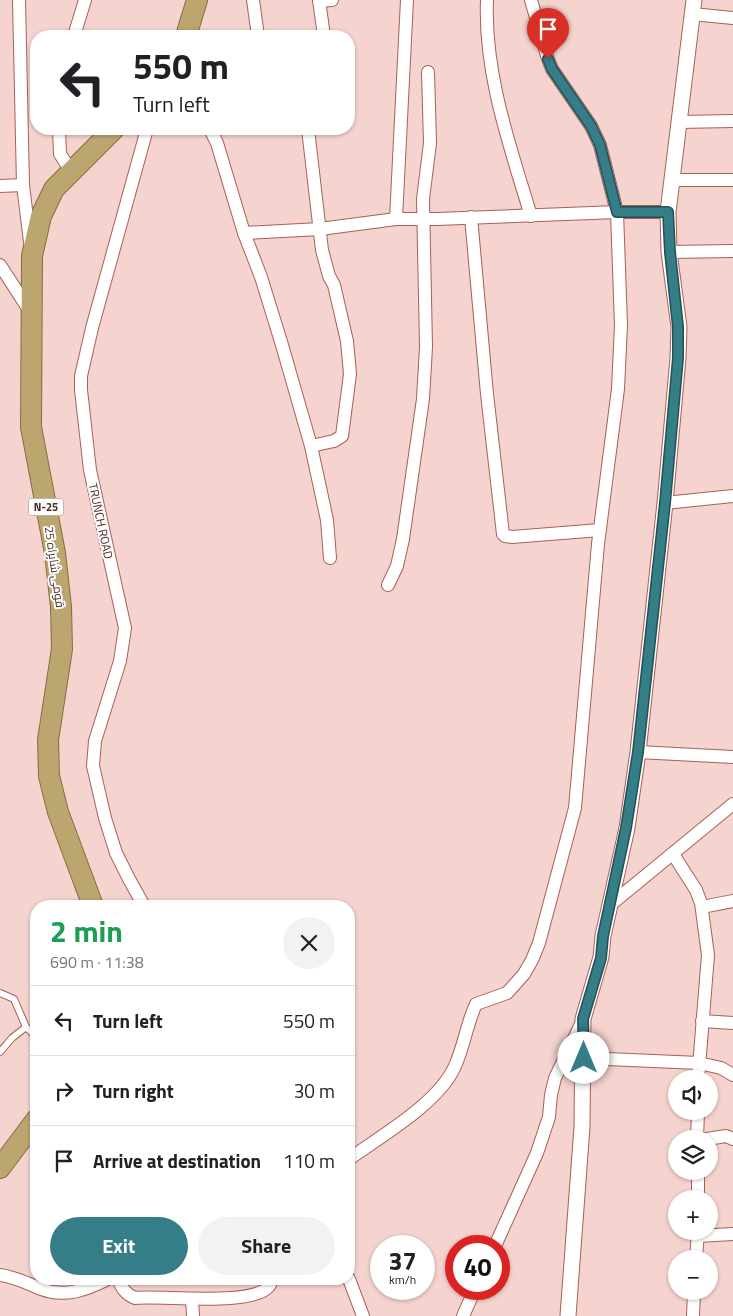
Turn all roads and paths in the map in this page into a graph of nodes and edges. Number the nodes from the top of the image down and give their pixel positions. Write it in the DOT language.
graph roads {
  1 [pos="19,0"];
  2 [pos="85,0"];
  3 [pos="197,0"];
  4 [pos="253,0"];
  5 [pos="323,0"];
  6 [pos="407,0"];
  7 [pos="487,0"];
  8 [pos="531,0"];
  9 [pos="693,7"];
  10 [pos="733,18"];
  11 [pos="76,30"];
  12 [pos="188,30"];
  13 [pos="257,30"];
  14 [pos="324,30"];
  15 [pos="428,72"];
  16 [pos="733,121"];
  17 [pos="678,122"];
  18 [pos="59,135"];
  19 [pos="108,135"];
  20 [pos="145,135"];
  21 [pos="213,135"];
  22 [pos="309,135"];
  23 [pos="71,171"];
  24 [pos="672,180"];
  25 [pos="733,180"];
  26 [pos="23,185"];
  27 [pos="0,186"];
  28 [pos="617,212"];
  29 [pos="668,212"];
  30 [pos="531,216"];
  31 [pos="471,217"];
  32 [pos="396,219"];
  33 [pos="422,219"];
  34 [pos="320,228"];
  35 [pos="244,232"];
  36 [pos="733,251"];
  37 [pos="670,252"];
  38 [pos="32,256"];
  39 [pos="0,266"];
  40 [pos="32,315"];
  41 [pos="311,446"];
  42 [pos="733,496"];
  43 [pos="665,503"];
  44 [pos="600,530"];
  45 [pos="330,558"];
  46 [pos="388,586"];
  47 [pos="638,752"];
  48 [pos="733,757"];
  49 [pos="733,804"];
  50 [pos="673,854"];
  51 [pos="91,900"];
  52 [pos="141,900"];
  53 [pos="733,901"];
  54 [pos="610,905"];
  55 [pos="702,907"];
  56 [pos="0,993"];
  57 [pos="583,1019"];
  58 [pos="702,1021"];
  59 [pos="733,1023"];
  60 [pos="26,1027"];
  61 [pos="30,1031"];
  62 [pos="0,1052"];
  63 [pos="584,1058"];
  64 [pos="699,1063"];
  65 [pos="699,1070"];
  66 [pos="733,1075"];
  67 [pos="30,1128"];
  68 [pos="718,1137"];
  69 [pos="733,1139"];
  70 [pos="355,1155"];
  71 [pos="0,1168"];
  72 [pos="718,1234"];
  73 [pos="733,1234"];
  74 [pos="500,1235"];
  75 [pos="0,1275"];
  76 [pos="30,1284"];
  77 [pos="31,1285"];
  78 [pos="95,1285"];
  79 [pos="121,1285"];
  80 [pos="270,1285"];
  81 [pos="350,1285"];
  82 [pos="192,1300"];
  83 [pos="470,1300"];
  84 [pos="694,1300"];
  85 [pos="193,1316"];
  86 [pos="363,1316"];
  87 [pos="463,1316"];
  88 [pos="568,1316"];
  89 [pos="693,1316"];
  1 -- 26 [label="street"];
  2 -- 11 [label="street"];
  3 -- 12 [label="highway"];
  4 -- 13 [label="street"];
  5 -- 14 [label="street"];
  6 -- 32 [label="street"];
  7 -- 30 [label="street"];
  8 -- 28 [label="street"];
  9 -- 10 [label="street"];
  9 -- 17 [label="street"];
  15 -- 33 [label="street"];
  16 -- 17 [label="street"];
  17 -- 24 [label="street"];
  18 -- 23 [label="street"];
  19 -- 23 [label="highway, قومی شاہراہ 25 / N-25"];
  20 -- 52 [label="street, TRUNCH ROAD"];
  21 -- 35 [label="street"];
  22 -- 34 [label="street"];
  23 -- 38 [label="highway, قومی شاہراہ 25 / N-25"];
  24 -- 25 [label="street"];
  24 -- 29 [label="street"];
  26 -- 27 [label="street"];
  26 -- 38 [label="street"];
  28 -- 29 [label="street"];
  28 -- 30 [label="street"];
  28 -- 44 [label="street"];
  29 -- 37 [label="street"];
  30 -- 31 [label="street"];
  31 -- 33 [label="street"];
  31 -- 44 [label="street"];
  32 -- 33 [label="street"];
  32 -- 34 [label="street"];
  33 -- 46 [label="street"];
  34 -- 35 [label="street"];
  34 -- 41 [label="street"];
  35 -- 41 [label="street"];
  36 -- 37 [label="street"];
  37 -- 43 [label="street"];
  38 -- 40 [label="highway, قومی شاہراہ 25 / N-25"];
  39 -- 40 [label="street"];
  40 -- 51 [label="highway, قومی شاہراہ 25 / N-25"];
  41 -- 45 [label="street"];
  42 -- 43 [label="street"];
  43 -- 47 [label="street"];
  44 -- 70 [label="street"];
  47 -- 48 [label="street"];
  47 -- 54 [label="street"];
  49 -- 50 [label="street"];
  50 -- 54 [label="street"];
  50 -- 55 [label="street"];
  53 -- 55 [label="street"];
  54 -- 57 [label="street"];
  55 -- 58 [label="street"];
  56 -- 60 [label="lane"];
  57 -- 63 [label="street"];
  57 -- 74 [label="street"];
  58 -- 59 [label="street"];
  58 -- 64 [label="street"];
  60 -- 61 [label="lane"];
  60 -- 62 [label="lane"];
  63 -- 64 [label="street"];
  63 -- 88 [label="street"];
  64 -- 65 [label="street"];
  64 -- 66 [label="street"];
  67 -- 71 [label="highway"];
  68 -- 69 [label="street"];
  72 -- 73 [label="street"];
  75 -- 76 [label="street"];
  77 -- 78 [label="street"];
  79 -- 82 [label="street"];
  80 -- 82 [label="street"];
  81 -- 86 [label="street"];
  82 -- 85 [label="street"];
  83 -- 87 [label="street"];
  84 -- 89 [label="street"];
}
